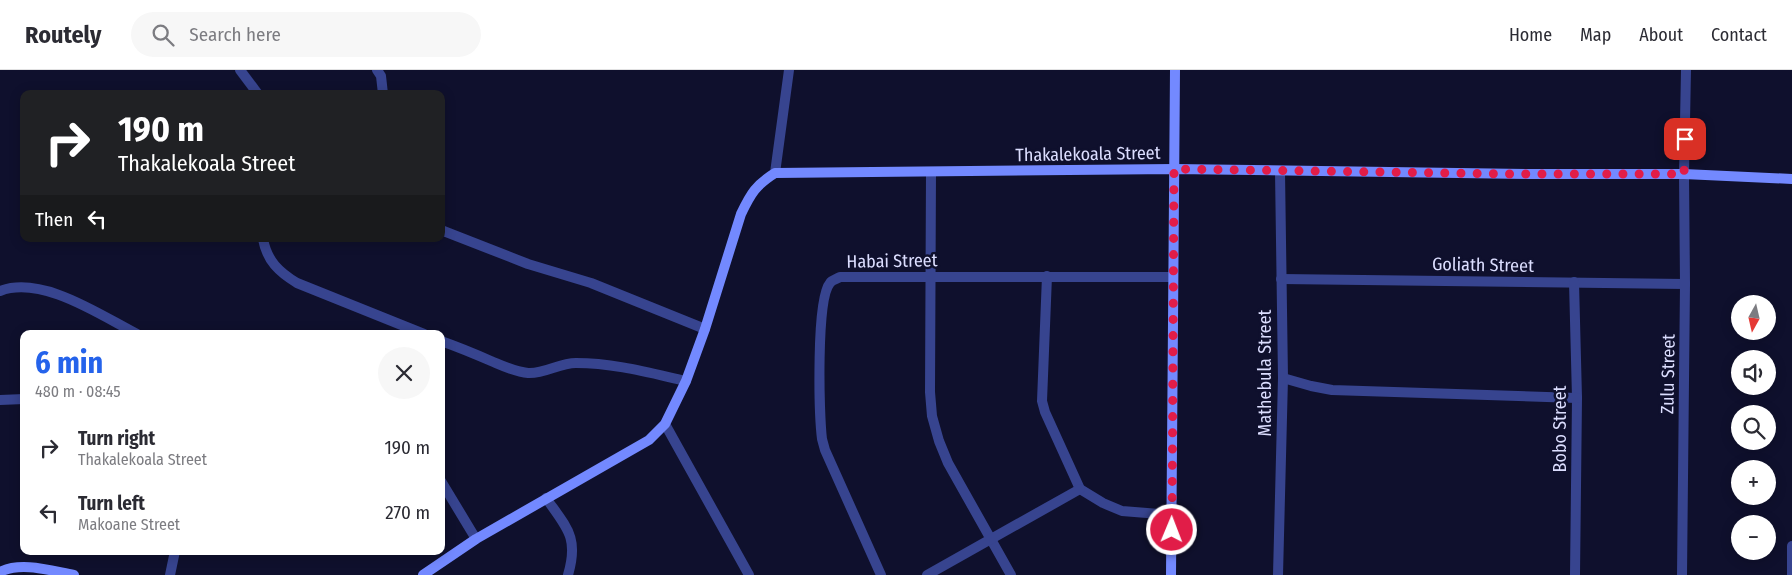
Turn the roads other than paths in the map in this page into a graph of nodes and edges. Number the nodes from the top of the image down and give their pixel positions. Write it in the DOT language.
graph roads {
  1 [pos="240,70"];
  2 [pos="377,70"];
  3 [pos="789,70"];
  4 [pos="1175,70"];
  5 [pos="1686,70"];
  6 [pos="255,90"];
  7 [pos="383,90"];
  8 [pos="1174,169"];
  9 [pos="931,172"];
  10 [pos="1280,172"];
  11 [pos="775,173"];
  12 [pos="1684,174"];
  13 [pos="1792,179"];
  14 [pos="445,232"];
  15 [pos="264,242"];
  16 [pos="930,276"];
  17 [pos="1047,276"];
  18 [pos="1173,277"];
  19 [pos="1281,279"];
  20 [pos="1574,282"];
  21 [pos="1685,284"];
  22 [pos="0,291"];
  23 [pos="705,328"];
  24 [pos="129,330"];
  25 [pos="414,330"];
  26 [pos="445,343"];
  27 [pos="1283,378"];
  28 [pos="686,381"];
  29 [pos="1577,398"];
  30 [pos="20,399"];
  31 [pos="0,400"];
  32 [pos="665,424"];
  33 [pos="445,488"];
  34 [pos="1080,489"];
  35 [pos="546,498"];
  36 [pos="1172,515"];
  37 [pos="476,539"];
  38 [pos="990,539"];
  39 [pos="1792,546"];
  40 [pos="174,555"];
  41 [pos="1,570"];
  42 [pos="74,575"];
  43 [pos="170,575"];
  44 [pos="423,575"];
  45 [pos="568,575"];
  46 [pos="749,575"];
  47 [pos="881,575"];
  48 [pos="926,575"];
  49 [pos="1011,575"];
  50 [pos="1171,575"];
  51 [pos="1278,575"];
  52 [pos="1575,575"];
  53 [pos="1682,575"];
  54 [pos="1792,575"];
  1 -- 6 [label="street"];
  2 -- 7 [label="street"];
  3 -- 11 [label="street"];
  4 -- 8 [label="street"];
  5 -- 12 [label="street, Zulu Street"];
  8 -- 9 [label="street, Thakalekoala Street"];
  8 -- 10 [label="street, Thakalekoala Street"];
  8 -- 18 [label="street"];
  9 -- 11 [label="street, Thakalekoala Street"];
  9 -- 16 [label="street"];
  10 -- 12 [label="street, Thakalekoala Street"];
  10 -- 19 [label="street, Mathebula Street"];
  11 -- 23 [label="street"];
  12 -- 13 [label="street, Thakalekoala Street"];
  12 -- 21 [label="street, Zulu Street"];
  14 -- 23 [label="street"];
  15 -- 25 [label="street"];
  16 -- 17 [label="street, Habai Street"];
  16 -- 38 [label="street"];
  16 -- 47 [label="street, Habai Street"];
  17 -- 18 [label="street, Habai Street"];
  17 -- 34 [label="street"];
  18 -- 36 [label="street"];
  19 -- 20 [label="street, Goliath Street"];
  19 -- 27 [label="street, Mathebula Street"];
  20 -- 21 [label="street, Goliath Street"];
  20 -- 29 [label="street, Bobo Street"];
  21 -- 53 [label="street, Zulu Street"];
  22 -- 24 [label="street"];
  23 -- 28 [label="street"];
  26 -- 28 [label="street"];
  27 -- 29 [label="street"];
  27 -- 51 [label="street, Mathebula Street"];
  28 -- 32 [label="street"];
  29 -- 52 [label="street, Bobo Street"];
  30 -- 31 [label="street"];
  32 -- 35 [label="street"];
  32 -- 46 [label="street"];
  33 -- 37 [label="street"];
  34 -- 36 [label="street"];
  34 -- 38 [label="street"];
  35 -- 37 [label="street"];
  35 -- 45 [label="street"];
  36 -- 50 [label="street"];
  37 -- 44 [label="street"];
  38 -- 48 [label="street"];
  38 -- 49 [label="street"];
  39 -- 54 [label="street"];
  40 -- 43 [label="street"];
  41 -- 42 [label="street"];
}
